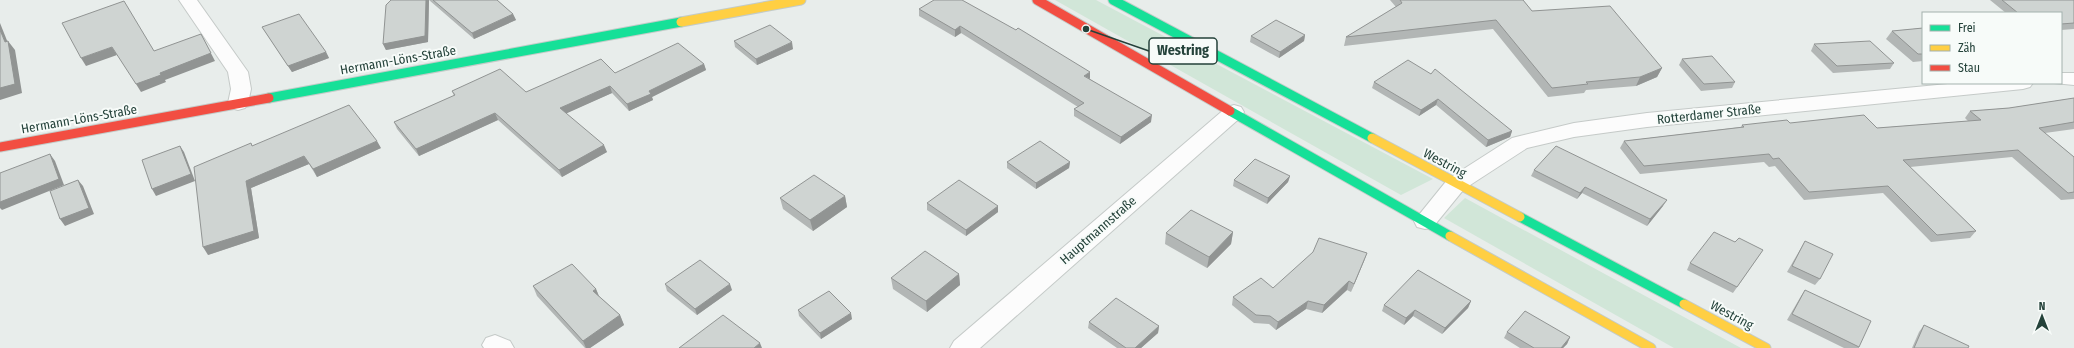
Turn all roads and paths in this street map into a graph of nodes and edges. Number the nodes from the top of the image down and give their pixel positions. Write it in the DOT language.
graph roads {
  1 [pos="188,0"];
  2 [pos="801,0"];
  3 [pos="1037,0"];
  4 [pos="1113,0"];
  5 [pos="2074,78"];
  6 [pos="2062,80"];
  7 [pos="2013,84"];
  8 [pos="238,103"];
  9 [pos="1234,112"];
  10 [pos="0,147"];
  11 [pos="1456,184"];
  12 [pos="1425,221"];
  13 [pos="963,348"];
  14 [pos="1651,348"];
  15 [pos="1766,348"];
  1 -- 8 [label="street"];
  2 -- 8 [label="street, Hermann-Löns-Straße"];
  3 -- 9 [label="street"];
  4 -- 11 [label="street, Westring"];
  5 -- 6 [label="street"];
  7 -- 11 [label="street, Rotterdamer Straße"];
  8 -- 10 [label="street, Hermann-Löns-Straße"];
  9 -- 12 [label="street"];
  9 -- 13 [label="street, Hauptmannstraße"];
  11 -- 12 [label="street, Rotterdamer Straße"];
  11 -- 15 [label="street, Westring"];
  12 -- 14 [label="street"];
}
